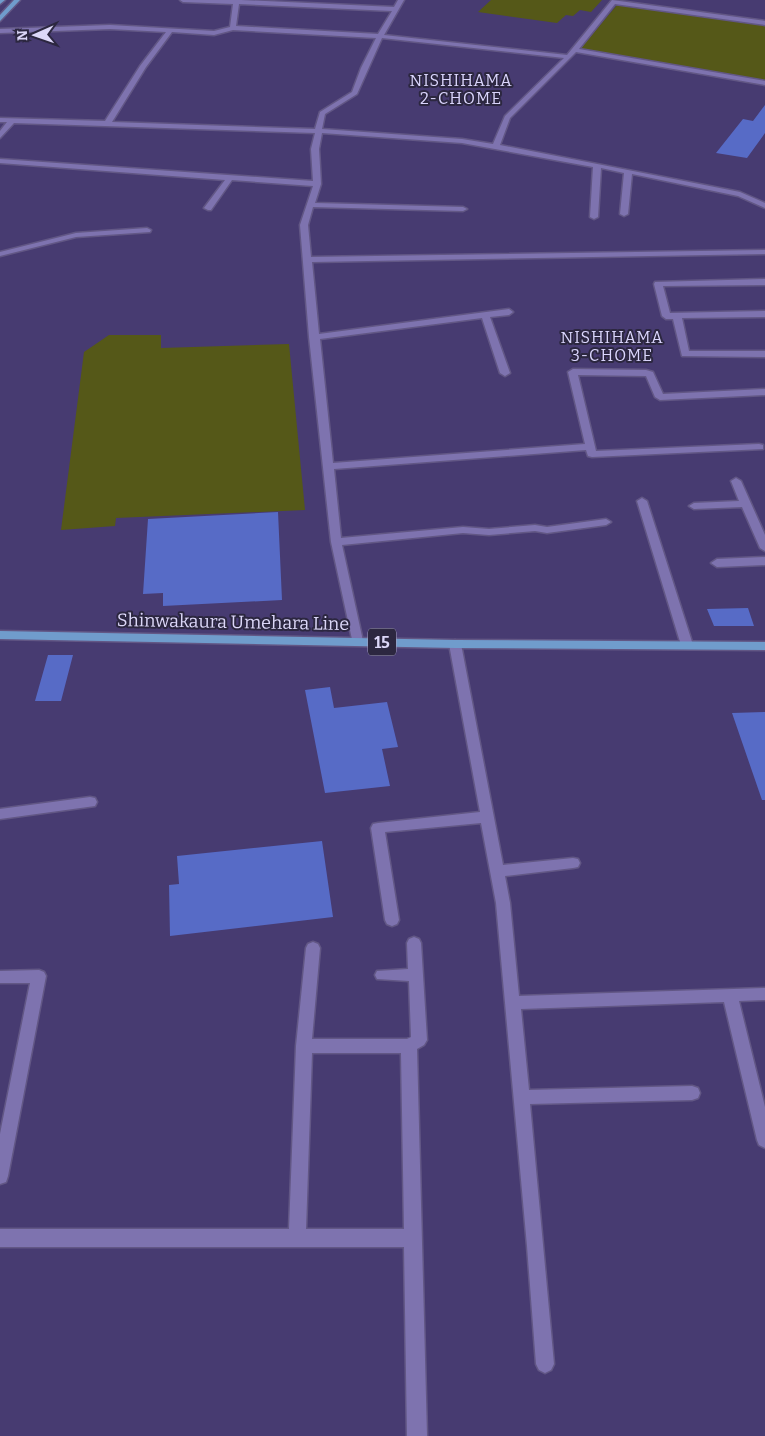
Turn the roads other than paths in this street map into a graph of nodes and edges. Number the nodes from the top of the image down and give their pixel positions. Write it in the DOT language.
graph roads {
  1 [pos="17,0"];
  2 [pos="183,0"];
  3 [pos="401,0"];
  4 [pos="237,1"];
  5 [pos="614,1"];
  6 [pos="396,10"];
  7 [pos="0,18"];
  8 [pos="765,23"];
  9 [pos="232,28"];
  10 [pos="171,30"];
  11 [pos="0,31"];
  12 [pos="379,36"];
  13 [pos="574,50"];
  14 [pos="569,57"];
  15 [pos="765,83"];
  16 [pos="0,120"];
  17 [pos="12,121"];
  18 [pos="107,124"];
  19 [pos="320,131"];
  20 [pos="0,136"];
  21 [pos="495,148"];
  22 [pos="0,161"];
  23 [pos="597,165"];
  24 [pos="628,172"];
  25 [pos="230,178"];
  26 [pos="317,184"];
  27 [pos="310,205"];
  28 [pos="765,206"];
  29 [pos="208,208"];
  30 [pos="463,209"];
  31 [pos="624,214"];
  32 [pos="594,217"];
  33 [pos="147,230"];
  34 [pos="765,252"];
  35 [pos="0,254"];
  36 [pos="307,260"];
  37 [pos="765,282"];
  38 [pos="509,312"];
  39 [pos="765,314"];
  40 [pos="485,315"];
  41 [pos="677,316"];
  42 [pos="314,337"];
  43 [pos="765,354"];
  44 [pos="505,372"];
  45 [pos="765,392"];
  46 [pos="590,446"];
  47 [pos="759,447"];
  48 [pos="327,466"];
  49 [pos="736,481"];
  50 [pos="642,501"];
  51 [pos="746,504"];
  52 [pos="694,506"];
  53 [pos="606,522"];
  54 [pos="336,542"];
  55 [pos="765,548"];
  56 [pos="765,561"];
  57 [pos="717,563"];
  58 [pos="0,635"];
  59 [pos="357,641"];
  60 [pos="455,644"];
  61 [pos="687,645"];
  62 [pos="765,646"];
  63 [pos="90,802"];
  64 [pos="0,814"];
  65 [pos="486,817"];
  66 [pos="573,864"];
  67 [pos="496,871"];
  68 [pos="392,920"];
  69 [pos="414,943"];
  70 [pos="313,948"];
  71 [pos="382,975"];
  72 [pos="416,975"];
  73 [pos="0,977"];
  74 [pos="765,994"];
  75 [pos="730,995"];
  76 [pos="512,1003"];
  77 [pos="304,1046"];
  78 [pos="409,1046"];
  79 [pos="692,1093"];
  80 [pos="522,1097"];
  81 [pos="765,1140"];
  82 [pos="0,1176"];
  83 [pos="0,1238"];
  84 [pos="297,1238"];
  85 [pos="413,1238"];
  86 [pos="546,1364"];
  87 [pos="417,1436"];
  1 -- 7 [label="main road"];
  2 -- 4 [label="street"];
  3 -- 6 [label="street"];
  4 -- 6 [label="street"];
  4 -- 9 [label="street"];
  5 -- 8 [label="street"];
  5 -- 13 [label="street"];
  6 -- 12 [label="street"];
  9 -- 10 [label="street"];
  9 -- 12 [label="street"];
  10 -- 11 [label="street"];
  10 -- 18 [label="street"];
  12 -- 14 [label="street"];
  12 -- 19 [label="street"];
  13 -- 14 [label="street"];
  13 -- 15 [label="street"];
  14 -- 21 [label="street"];
  16 -- 17 [label="street"];
  17 -- 18 [label="street"];
  17 -- 20 [label="street"];
  18 -- 19 [label="street"];
  19 -- 21 [label="street"];
  19 -- 26 [label="street"];
  21 -- 23 [label="street"];
  22 -- 25 [label="street"];
  23 -- 24 [label="street"];
  23 -- 32 [label="street"];
  24 -- 28 [label="street"];
  24 -- 31 [label="street"];
  25 -- 26 [label="street"];
  25 -- 29 [label="street"];
  26 -- 27 [label="street"];
  27 -- 30 [label="street"];
  27 -- 36 [label="street"];
  33 -- 35 [label="street"];
  34 -- 36 [label="street"];
  36 -- 42 [label="street"];
  37 -- 41 [label="street"];
  38 -- 40 [label="street"];
  39 -- 41 [label="street"];
  40 -- 42 [label="street"];
  40 -- 44 [label="street"];
  41 -- 43 [label="street"];
  42 -- 48 [label="street"];
  45 -- 46 [label="street"];
  46 -- 47 [label="street"];
  46 -- 48 [label="street"];
  48 -- 54 [label="street"];
  49 -- 51 [label="street"];
  50 -- 61 [label="street"];
  51 -- 52 [label="street"];
  51 -- 55 [label="street"];
  53 -- 54 [label="street"];
  54 -- 59 [label="street"];
  56 -- 57 [label="street"];
  58 -- 59 [label="main road, Shinwakaura Umehara Line / 15"];
  59 -- 60 [label="main road, Shinwakaura Umehara Line / 15"];
  60 -- 61 [label="main road, Shinwakaura Umehara Line / 15"];
  60 -- 65 [label="street"];
  61 -- 62 [label="main road, Shinwakaura Umehara Line / 15"];
  63 -- 64 [label="street"];
  65 -- 67 [label="street"];
  65 -- 68 [label="street"];
  66 -- 67 [label="street"];
  67 -- 76 [label="street"];
  69 -- 72 [label="street"];
  70 -- 77 [label="street"];
  71 -- 72 [label="street"];
  72 -- 78 [label="street"];
  73 -- 82 [label="street"];
  74 -- 75 [label="street"];
  75 -- 76 [label="street"];
  75 -- 81 [label="street"];
  76 -- 80 [label="street"];
  77 -- 78 [label="street"];
  77 -- 84 [label="street"];
  78 -- 85 [label="street"];
  79 -- 80 [label="street"];
  80 -- 86 [label="street"];
  83 -- 84 [label="street"];
  84 -- 85 [label="street"];
  85 -- 87 [label="street"];
}
